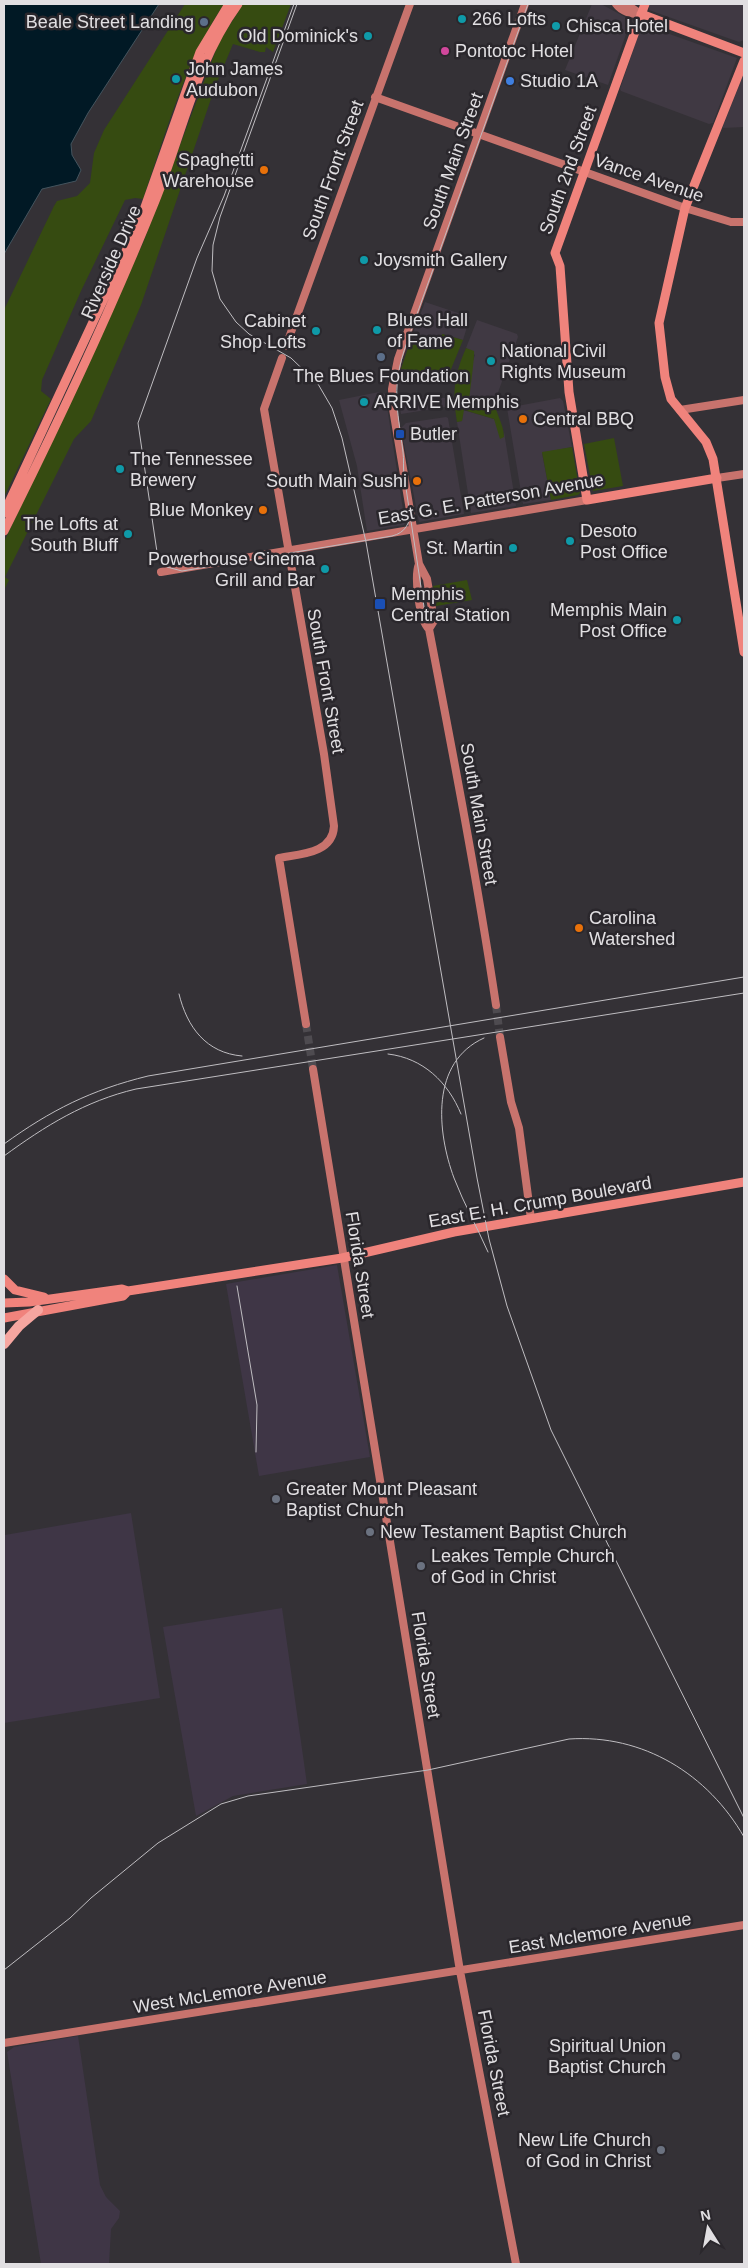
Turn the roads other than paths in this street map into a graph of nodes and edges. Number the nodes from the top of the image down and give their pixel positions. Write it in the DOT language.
graph roads {
  1 [pos="228,4"];
  2 [pos="238,4"];
  3 [pos="410,4"];
  4 [pos="525,4"];
  5 [pos="616,4"];
  6 [pos="626,4"];
  7 [pos="645,4"];
  8 [pos="641,14"];
  9 [pos="744,53"];
  10 [pos="744,61"];
  11 [pos="375,97"];
  12 [pos="479,134"];
  13 [pos="584,172"];
  14 [pos="685,208"];
  15 [pos="744,222"];
  16 [pos="286,346"];
  17 [pos="282,358"];
  18 [pos="744,400"];
  19 [pos="680,410"];
  20 [pos="744,474"];
  21 [pos="717,478"];
  22 [pos="587,500"];
  23 [pos="4,513"];
  24 [pos="414,528"];
  25 [pos="4,531"];
  26 [pos="287,550"];
  27 [pos="161,572"];
  28 [pos="744,652"];
  29 [pos="496,1006"];
  30 [pos="306,1024"];
  31 [pos="500,1037"];
  32 [pos="313,1069"];
  33 [pos="744,1182"];
  34 [pos="531,1219"];
  35 [pos="342,1258"];
  36 [pos="4,1279"];
  37 [pos="128,1291"];
  38 [pos="52,1298"];
  39 [pos="4,1303"];
  40 [pos="38,1310"];
  41 [pos="4,1318"];
  42 [pos="4,1344"];
  43 [pos="744,1925"];
  44 [pos="460,1971"];
  45 [pos="4,2043"];
  46 [pos="516,2264"];
  1 -- 23 [label="main road, Riverside Drive"];
  2 -- 25 [label="main road, Riverside Drive"];
  3 -- 11 [label="main road, South Front Street"];
  4 -- 12 [label="main road, South Main Street"];
  5 -- 8 [label="main road"];
  6 -- 8 [label="main road"];
  7 -- 8 [label="main road, South 2nd Street"];
  8 -- 9 [label="main road"];
  8 -- 13 [label="main road, South 2nd Street"];
  10 -- 14 [label="main road"];
  11 -- 12 [label="main road, Vance Avenue"];
  11 -- 16 [label="main road, South Front Street"];
  12 -- 13 [label="main road, Vance Avenue"];
  12 -- 24 [label="main road, South Main Street"];
  13 -- 14 [label="main road, Vance Avenue"];
  13 -- 22 [label="main road, South 2nd Street"];
  14 -- 15 [label="main road, Vance Avenue"];
  14 -- 19 [label="main road"];
  17 -- 26 [label="main road, South Front Street"];
  18 -- 19 [label="main road"];
  19 -- 21 [label="main road"];
  20 -- 21 [label="main road, East G. E. Patterson Avenue"];
  21 -- 22 [label="main road, East G. E. Patterson Avenue"];
  21 -- 28 [label="main road"];
  22 -- 24 [label="main road, East G. E. Patterson Avenue"];
  24 -- 26 [label="main road, East G. E. Patterson Avenue"];
  24 -- 29 [label="main road, South Main Street"];
  26 -- 27 [label="main road, East G. E. Patterson Avenue"];
  26 -- 30 [label="main road, South Front Street"];
  31 -- 34 [label="main road"];
  32 -- 35 [label="main road, Florida Street"];
  33 -- 34 [label="main road, East E. H. Crump Boulevard"];
  34 -- 35 [label="main road, East E. H. Crump Boulevard"];
  35 -- 37 [label="main road, East E. H. Crump Boulevard"];
  35 -- 44 [label="main road, Florida Street"];
  36 -- 38 [label="main road"];
  37 -- 38 [label="main road"];
  37 -- 40 [label="main road"];
  38 -- 39 [label="main road"];
  40 -- 41 [label="main road"];
  40 -- 42 [label="highway"];
  43 -- 44 [label="main road, East Mclemore Avenue"];
  44 -- 45 [label="main road, West McLemore Avenue"];
  44 -- 46 [label="main road, Florida Street"];
}
